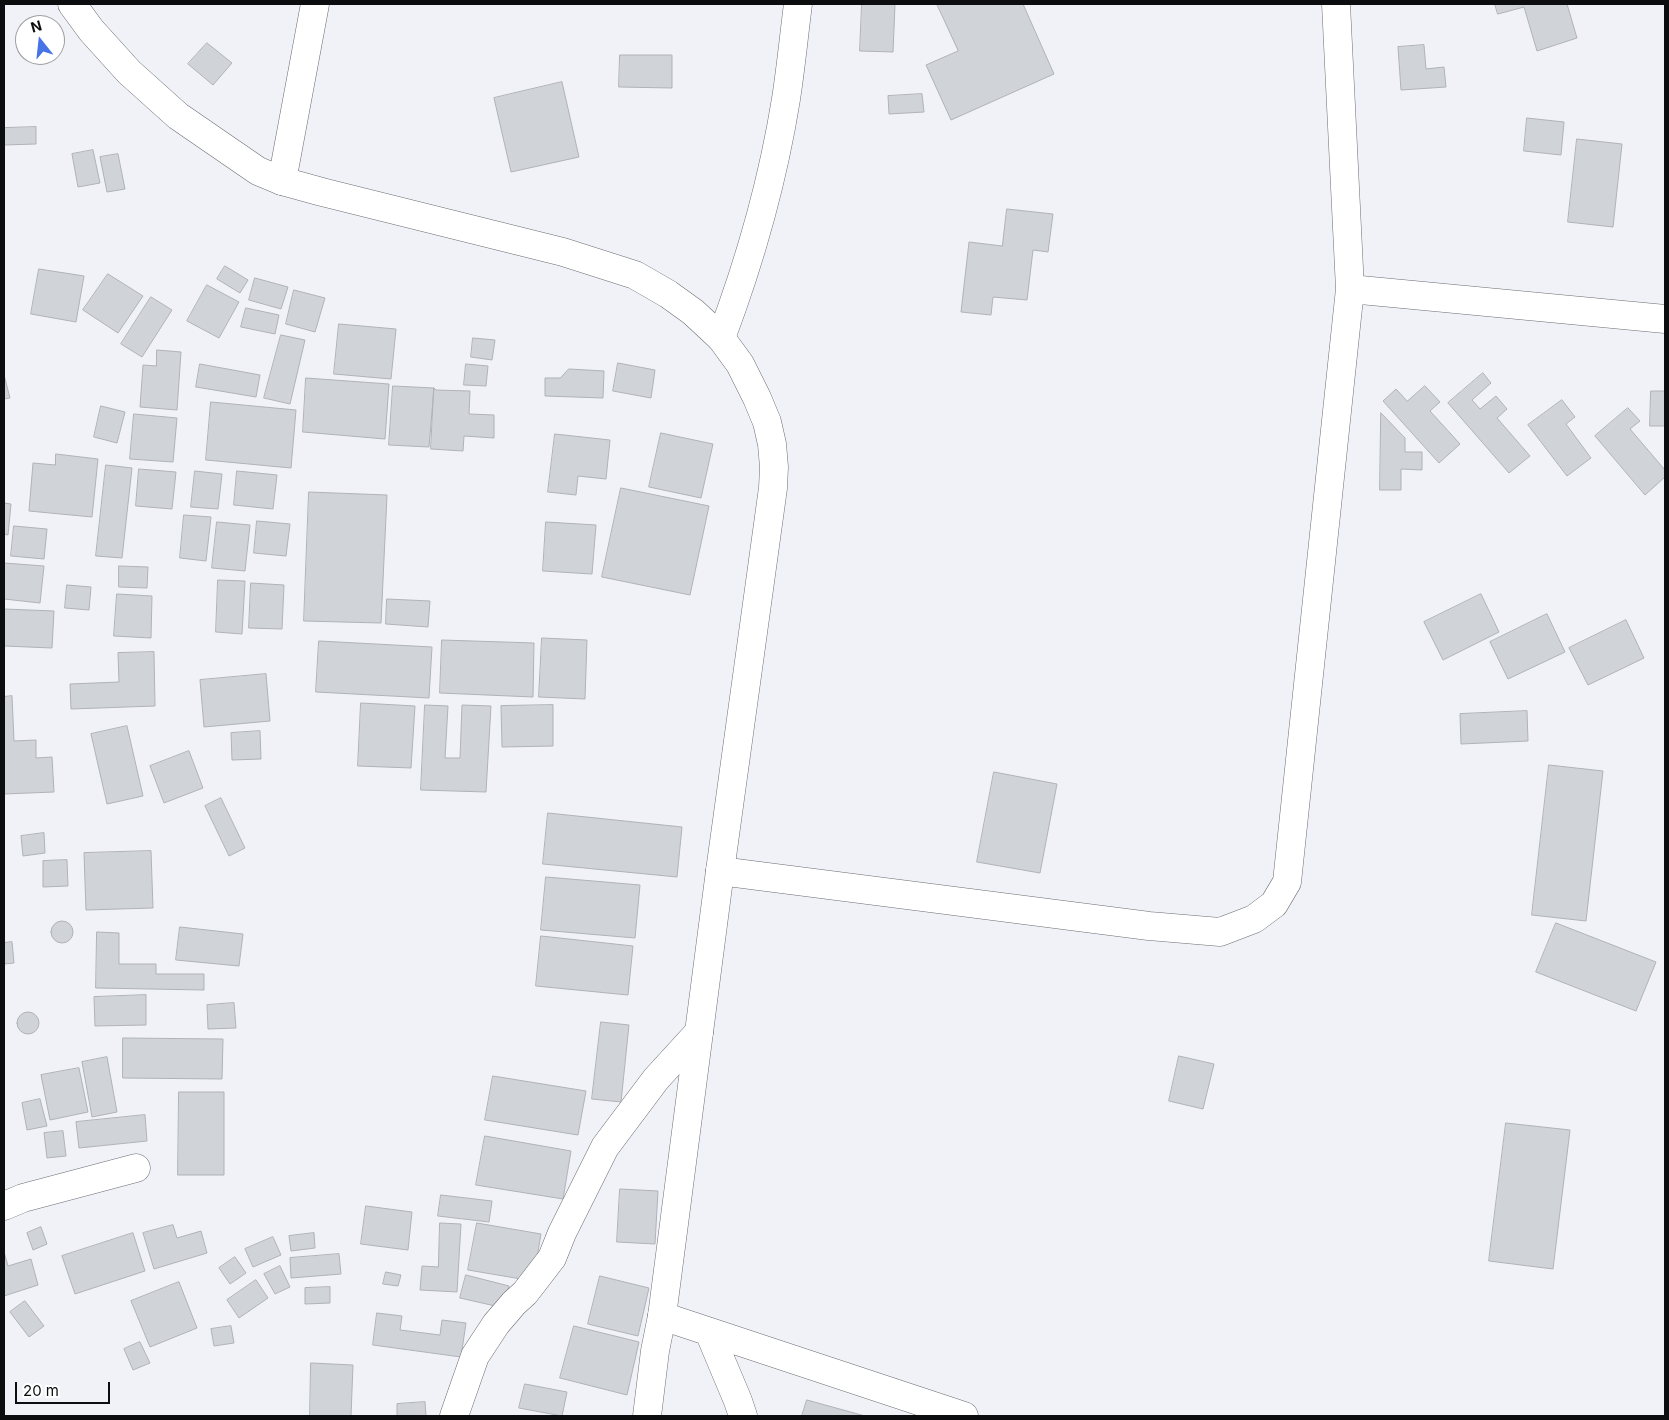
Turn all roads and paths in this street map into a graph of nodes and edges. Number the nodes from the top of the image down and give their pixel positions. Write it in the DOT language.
graph roads {
  1 [pos="72,4"];
  2 [pos="315,4"];
  3 [pos="798,4"];
  4 [pos="1336,4"];
  5 [pos="282,181"];
  6 [pos="1350,289"];
  7 [pos="1665,319"];
  8 [pos="721,338"];
  9 [pos="720,871"];
  10 [pos="699,1032"];
  11 [pos="136,1168"];
  12 [pos="4,1206"];
  13 [pos="662,1316"];
  14 [pos="709,1332"];
  15 [pos="454,1416"];
  16 [pos="647,1416"];
  17 [pos="742,1416"];
  18 [pos="964,1416"];
  1 -- 5 [label="street"];
  2 -- 5 [label="street"];
  3 -- 8 [label="street"];
  4 -- 6 [label="street"];
  5 -- 8 [label="street"];
  6 -- 7 [label="street"];
  6 -- 9 [label="street"];
  8 -- 9 [label="street"];
  9 -- 10 [label="street"];
  10 -- 13 [label="street"];
  10 -- 15 [label="street"];
  11 -- 12 [label="street"];
  13 -- 14 [label="street"];
  13 -- 16 [label="street"];
  14 -- 17 [label="street"];
  14 -- 18 [label="street"];
}
